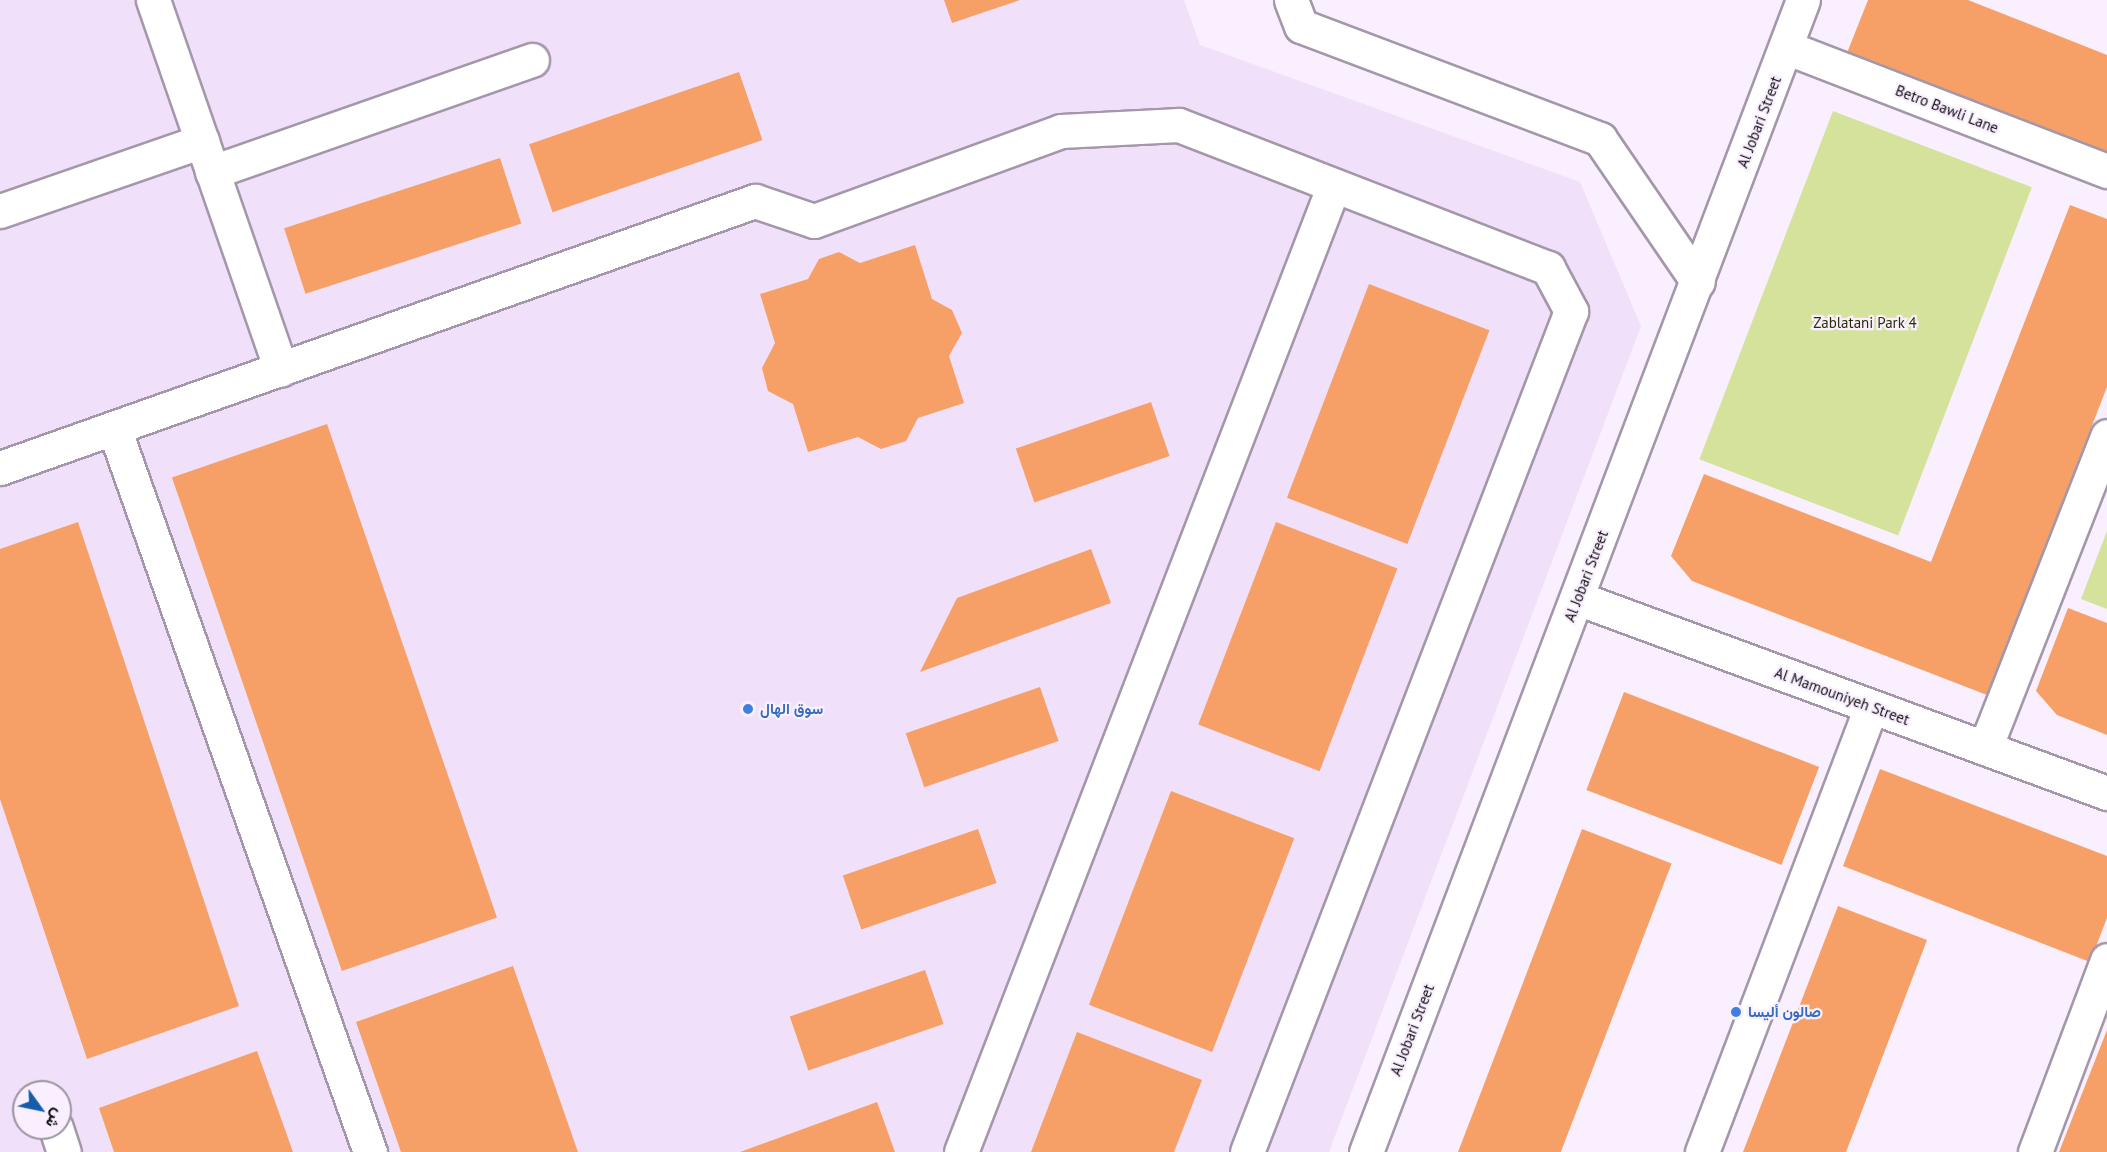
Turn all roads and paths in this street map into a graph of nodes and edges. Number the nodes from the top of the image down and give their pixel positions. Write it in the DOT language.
graph roads {
  1 [pos="153,0"];
  2 [pos="1291,0"];
  3 [pos="1803,0"];
  4 [pos="1788,48"];
  5 [pos="532,60"];
  6 [pos="202,141"];
  7 [pos="2107,171"];
  8 [pos="212,172"];
  9 [pos="1334,185"];
  10 [pos="0,212"];
  11 [pos="1698,282"];
  12 [pos="281,369"];
  13 [pos="114,428"];
  14 [pos="2107,436"];
  15 [pos="0,468"];
  16 [pos="1577,598"];
  17 [pos="1871,707"];
  18 [pos="1985,748"];
  19 [pos="2107,793"];
  20 [pos="2107,960"];
  21 [pos="370,1152"];
  22 [pos="961,1152"];
  23 [pos="1247,1152"];
  24 [pos="1366,1152"];
  25 [pos="1702,1152"];
  26 [pos="2035,1152"];
  1 -- 6 [label="street"];
  2 -- 11 [label="street"];
  3 -- 4 [label="street, Al Jobari Street"];
  4 -- 7 [label="street, Betro Bawli Lane"];
  4 -- 11 [label="street, Al Jobari Street"];
  5 -- 8 [label="street"];
  6 -- 8 [label="street"];
  6 -- 10 [label="street"];
  8 -- 12 [label="street"];
  9 -- 12 [label="street"];
  9 -- 22 [label="street"];
  9 -- 23 [label="street"];
  11 -- 16 [label="street, Al Jobari Street"];
  12 -- 13 [label="street"];
  13 -- 15 [label="street"];
  13 -- 21 [label="street"];
  14 -- 18 [label="street"];
  16 -- 17 [label="street, Al Mamouniyeh Street"];
  16 -- 24 [label="street, Al Jobari Street"];
  17 -- 18 [label="street, Al Mamouniyeh Street"];
  17 -- 25 [label="street"];
  18 -- 19 [label="street, Al Mamouniyeh Street"];
  20 -- 26 [label="street"];
}
